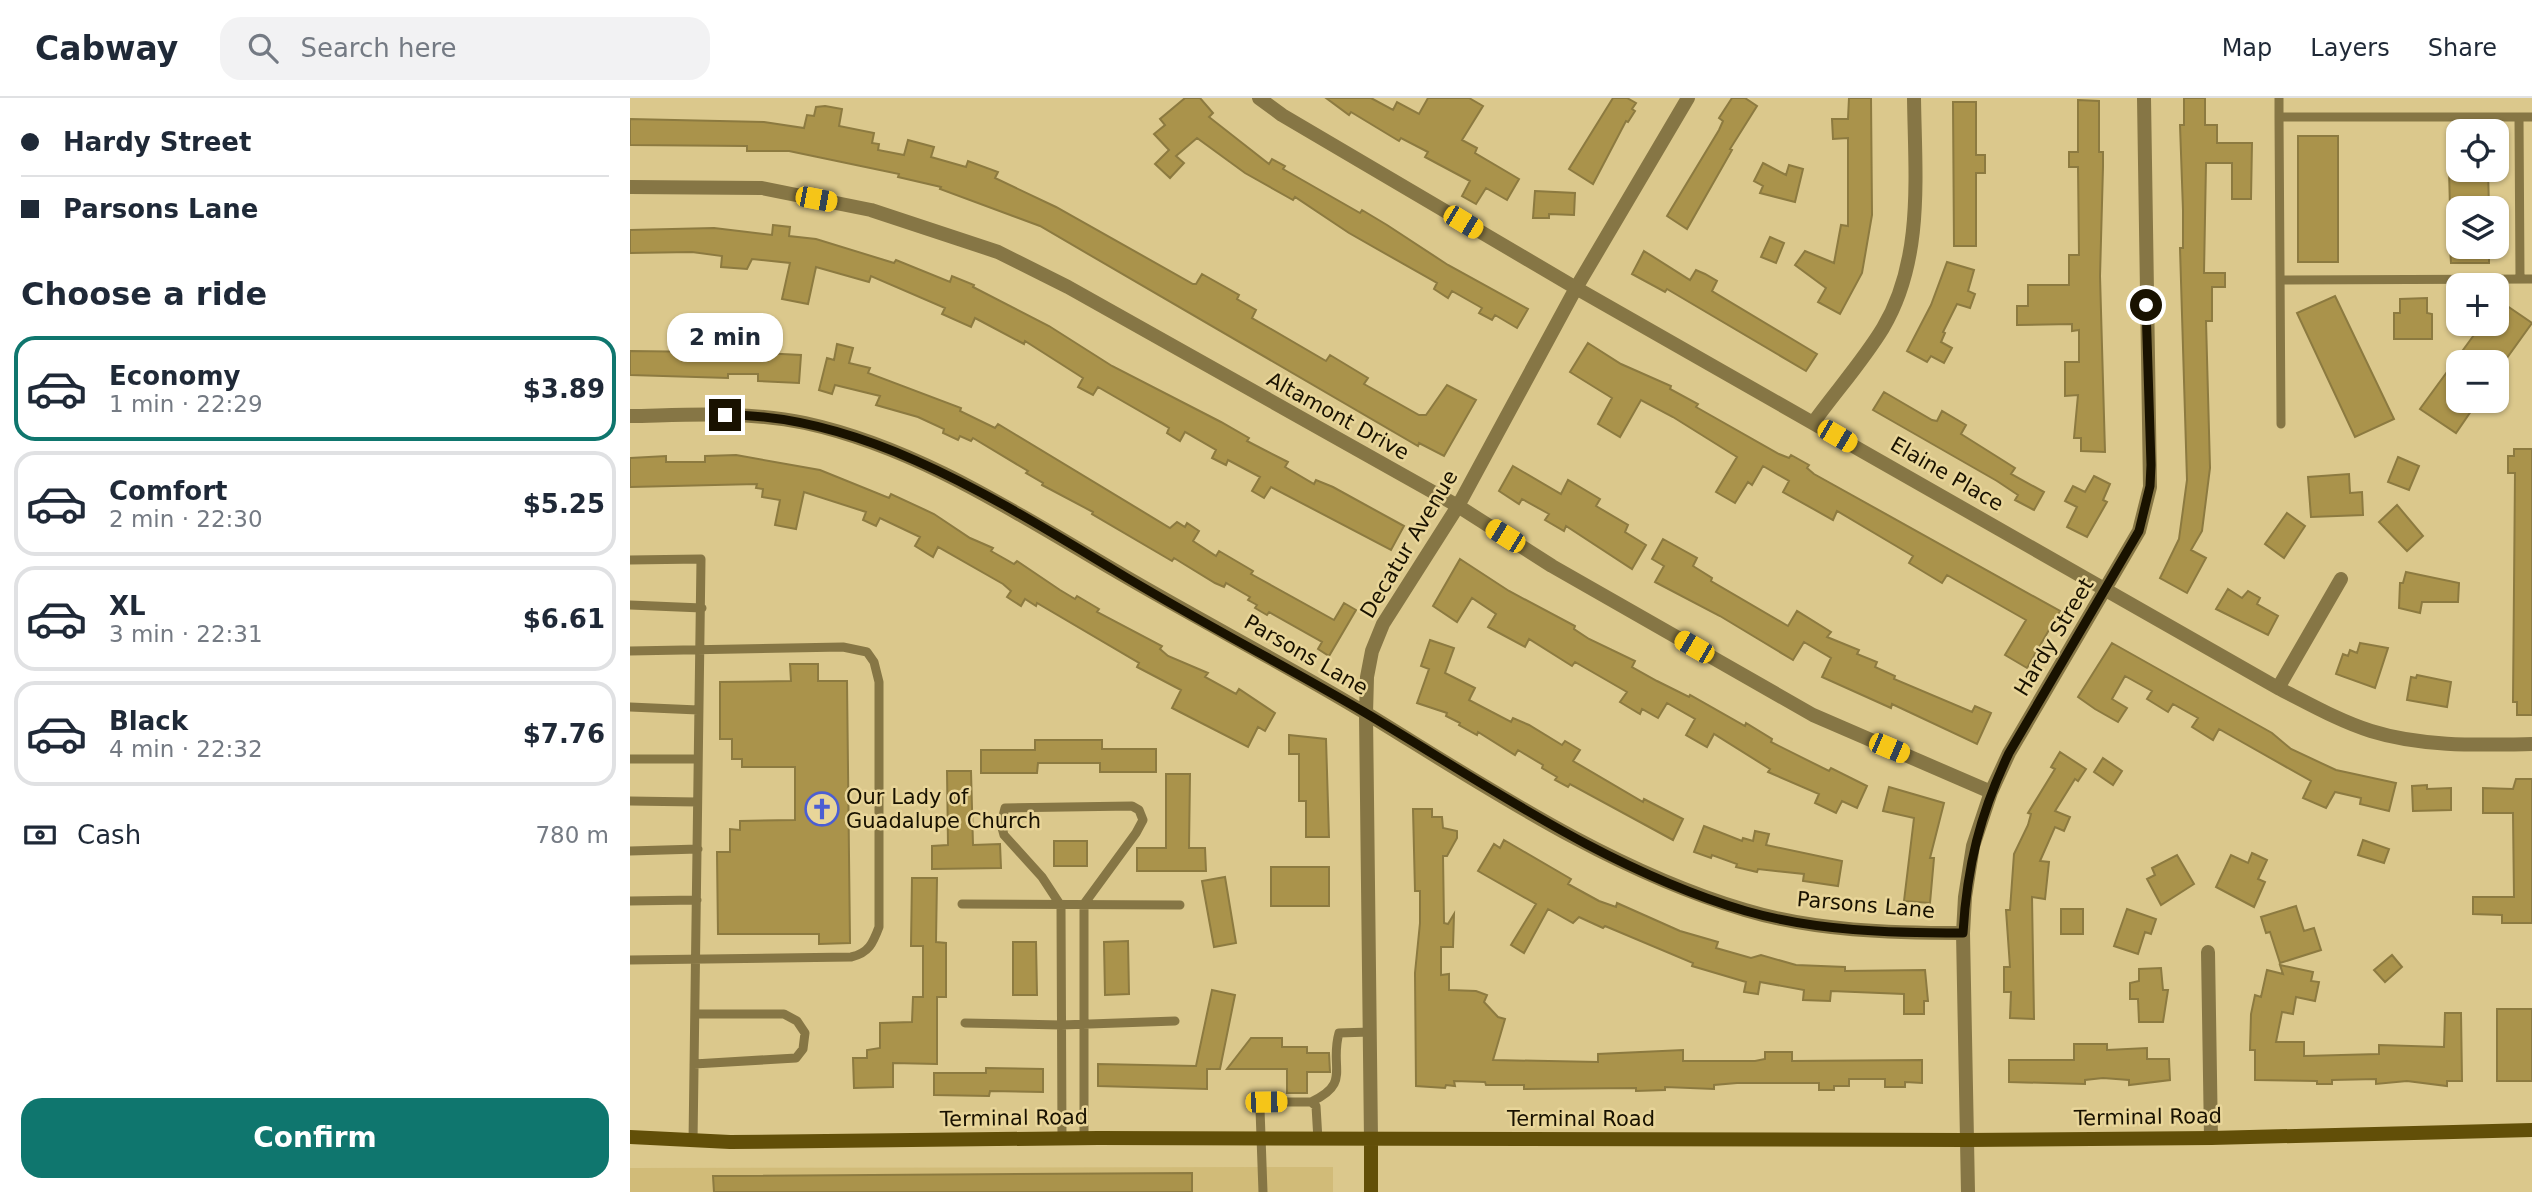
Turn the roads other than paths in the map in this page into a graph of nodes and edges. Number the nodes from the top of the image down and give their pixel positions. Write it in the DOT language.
graph roads {
  1 [pos="1259,98"];
  2 [pos="1688,98"];
  3 [pos="1914,98"];
  4 [pos="2144,98"];
  5 [pos="2279,98"];
  6 [pos="2279,117"];
  7 [pos="2519,117"];
  8 [pos="2532,117"];
  9 [pos="630,187"];
  10 [pos="2520,279"];
  11 [pos="2532,279"];
  12 [pos="2280,280"];
  13 [pos="1576,288"];
  14 [pos="630,416"];
  15 [pos="1814,423"];
  16 [pos="2281,425"];
  17 [pos="1458,506"];
  18 [pos="630,560"];
  19 [pos="2341,579"];
  20 [pos="2107,589"];
  21 [pos="630,605"];
  22 [pos="702,608"];
  23 [pos="698,650"];
  24 [pos="630,651"];
  25 [pos="2278,688"];
  26 [pos="630,707"];
  27 [pos="698,710"];
  28 [pos="1366,713"];
  29 [pos="2532,744"];
  30 [pos="630,759"];
  31 [pos="697,759"];
  32 [pos="1991,792"];
  33 [pos="630,801"];
  34 [pos="697,802"];
  35 [pos="698,849"];
  36 [pos="630,851"];
  37 [pos="697,900"];
  38 [pos="630,901"];
  39 [pos="962,904"];
  40 [pos="1084,904"];
  41 [pos="1180,905"];
  42 [pos="1061,906"];
  43 [pos="1963,933"];
  44 [pos="2208,952"];
  45 [pos="696,958"];
  46 [pos="630,960"];
  47 [pos="695,1014"];
  48 [pos="1175,1021"];
  49 [pos="965,1023"];
  50 [pos="1061,1025"];
  51 [pos="1083,1025"];
  52 [pos="1370,1032"];
  53 [pos="694,1064"];
  54 [pos="1311,1102"];
  55 [pos="2532,1130"];
  56 [pos="630,1138"];
  57 [pos="2211,1138"];
  58 [pos="1062,1139"];
  59 [pos="1084,1139"];
  60 [pos="1967,1139"];
  61 [pos="1263,1140"];
  62 [pos="1318,1140"];
  63 [pos="1371,1140"];
  64 [pos="693,1142"];
  65 [pos="1263,1192"];
  66 [pos="1371,1192"];
  67 [pos="1968,1192"];
  1 -- 13 [label="street, Elaine Place"];
  2 -- 13 [label="street, Decatur Avenue"];
  3 -- 15 [label="street"];
  4 -- 20 [label="street, Hardy Street"];
  5 -- 6 [label="lane"];
  6 -- 7 [label="lane"];
  6 -- 12 [label="lane"];
  7 -- 8 [label="lane"];
  7 -- 10 [label="lane"];
  9 -- 17 [label="street, Altamont Drive"];
  10 -- 11 [label="lane"];
  10 -- 12 [label="lane"];
  12 -- 16 [label="lane"];
  13 -- 15 [label="street, Elaine Place"];
  13 -- 17 [label="street, Decatur Avenue"];
  14 -- 28 [label="street, Parsons Lane"];
  15 -- 20 [label="street, Elaine Place"];
  17 -- 28 [label="street, Decatur Avenue"];
  17 -- 32 [label="street, Altamont Drive"];
  18 -- 22 [label="lane"];
  19 -- 25 [label="street"];
  20 -- 25 [label="street, Elaine Place"];
  20 -- 32 [label="street, Hardy Street"];
  21 -- 22 [label="lane"];
  22 -- 23 [label="lane"];
  23 -- 24 [label="lane"];
  23 -- 27 [label="lane"];
  23 -- 45 [label="lane"];
  25 -- 29 [label="street, Elaine Place"];
  26 -- 27 [label="lane"];
  27 -- 31 [label="lane"];
  28 -- 43 [label="street, Parsons Lane"];
  28 -- 52 [label="street, Decatur Avenue"];
  30 -- 31 [label="lane"];
  31 -- 34 [label="lane"];
  32 -- 43 [label="street, Hardy Street"];
  33 -- 34 [label="lane"];
  34 -- 35 [label="lane"];
  35 -- 36 [label="lane"];
  35 -- 37 [label="lane"];
  37 -- 38 [label="lane"];
  37 -- 45 [label="lane"];
  39 -- 42 [label="lane"];
  40 -- 41 [label="lane"];
  40 -- 42 [label="lane"];
  40 -- 42 [label="lane"];
  40 -- 51 [label="lane"];
  42 -- 50 [label="lane"];
  43 -- 60 [label="street, Hardy Street"];
  44 -- 57 [label="street"];
  45 -- 46 [label="lane"];
  45 -- 47 [label="lane"];
  47 -- 53 [label="lane"];
  47 -- 53 [label="lane"];
  48 -- 51 [label="lane"];
  49 -- 50 [label="lane"];
  50 -- 51 [label="lane"];
  50 -- 58 [label="lane"];
  51 -- 59 [label="lane"];
  52 -- 54 [label="lane"];
  52 -- 63 [label="street, Decatur Avenue"];
  53 -- 64 [label="lane"];
  54 -- 61 [label="lane"];
  54 -- 62 [label="lane"];
  55 -- 57 [label="main road, Terminal Road"];
  56 -- 64 [label="main road, Terminal Road"];
  57 -- 60 [label="main road, Terminal Road"];
  58 -- 59 [label="main road, Terminal Road"];
  58 -- 64 [label="main road, Terminal Road"];
  59 -- 61 [label="main road, Terminal Road"];
  60 -- 63 [label="main road, Terminal Road"];
  60 -- 67 [label="street, Hardy Street"];
  61 -- 62 [label="main road, Terminal Road"];
  61 -- 65 [label="lane"];
  62 -- 63 [label="main road, Terminal Road"];
  63 -- 66 [label="main road, Decatur Avenue"];
}
